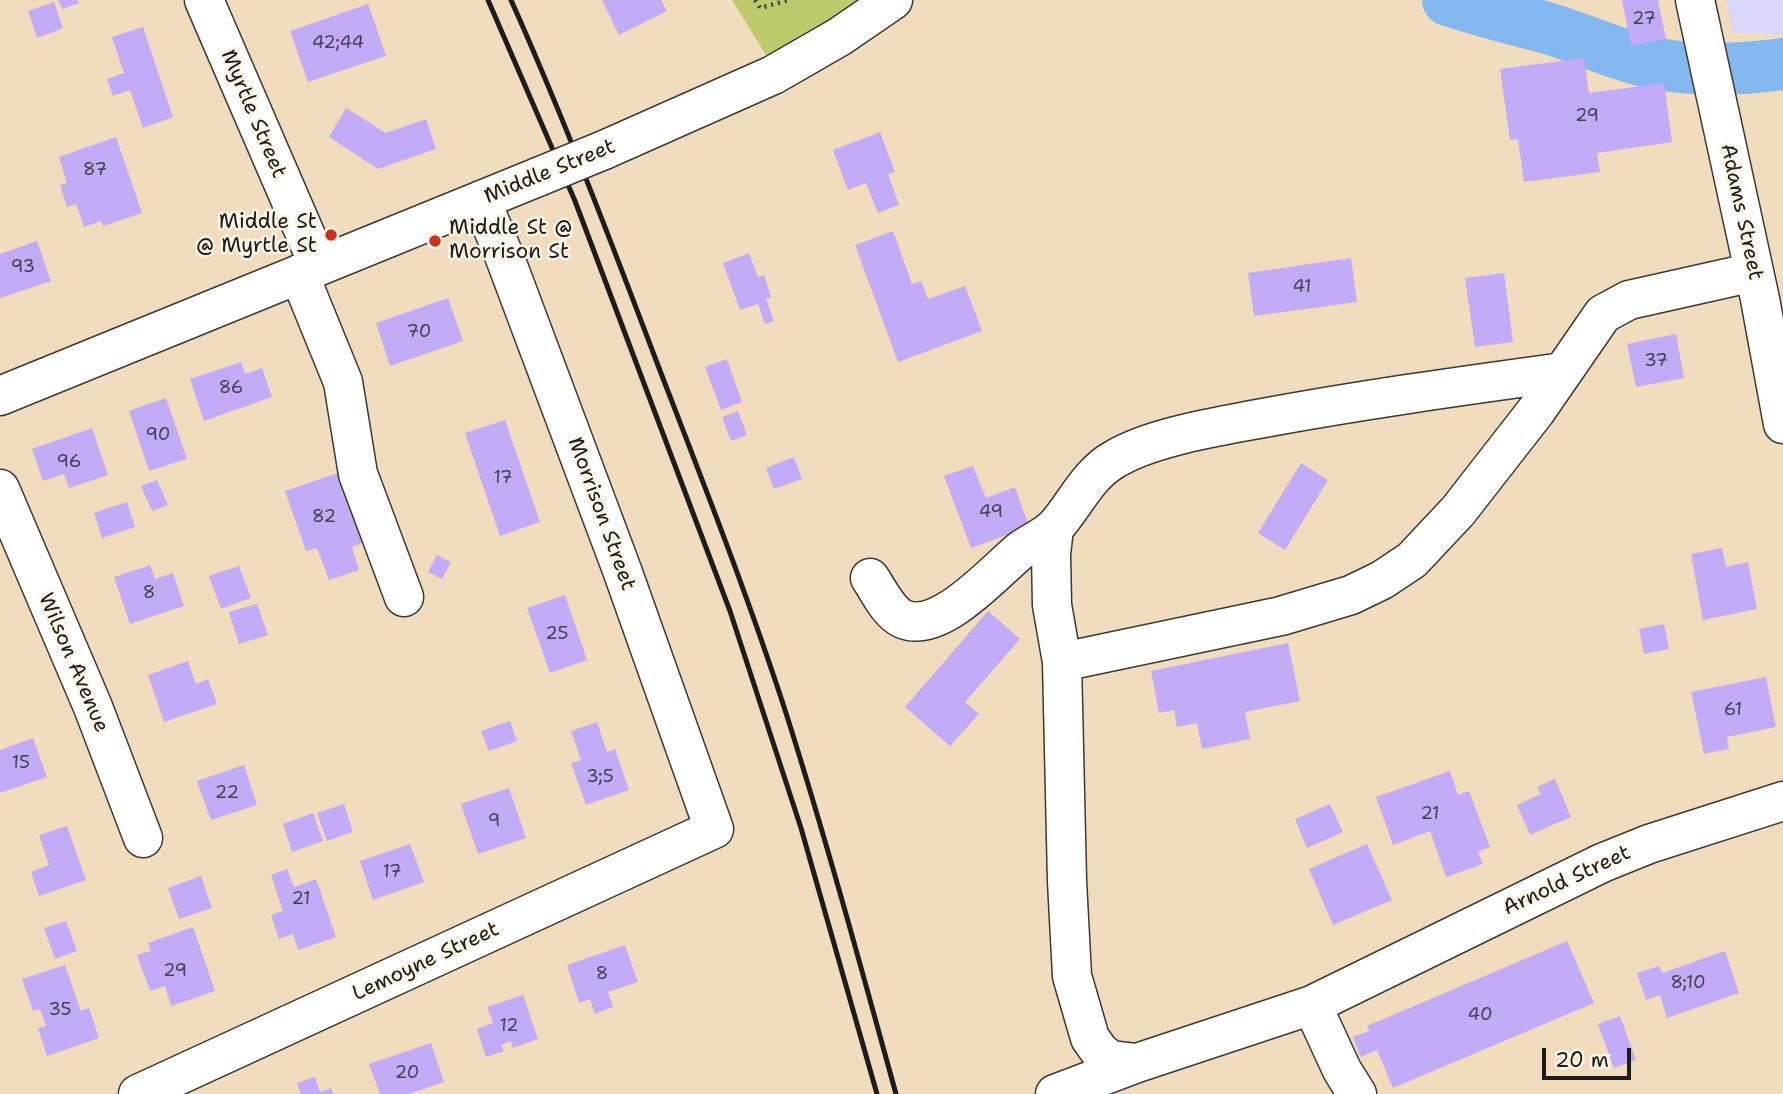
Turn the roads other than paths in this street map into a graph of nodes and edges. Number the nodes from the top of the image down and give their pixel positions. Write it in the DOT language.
graph roads {
  1 [pos="204,0"];
  2 [pos="893,0"];
  3 [pos="1695,0"];
  4 [pos="481,200"];
  5 [pos="309,270"];
  6 [pos="1754,272"];
  7 [pos="1563,372"];
  8 [pos="1779,380"];
  9 [pos="0,396"];
  10 [pos="1783,424"];
  11 [pos="0,489"];
  12 [pos="1054,528"];
  13 [pos="870,578"];
  14 [pos="404,597"];
  15 [pos="1062,662"];
  16 [pos="1783,801"];
  17 [pos="714,829"];
  18 [pos="143,838"];
  19 [pos="1312,1005"];
  20 [pos="1138,1063"];
  21 [pos="138,1094"];
  22 [pos="1055,1094"];
  23 [pos="1357,1094"];
  1 -- 5 [label="street, Myrtle Street"];
  2 -- 4 [label="street, Middle Street, bridge"];
  3 -- 6 [label="street, Adams Street"];
  4 -- 5 [label="street, Middle Street"];
  4 -- 17 [label="street, Morrison Street"];
  5 -- 9 [label="street, Middle Street"];
  5 -- 14 [label="street, Myrtle Street"];
  6 -- 7 [label="street"];
  6 -- 8 [label="street, Adams Street"];
  7 -- 12 [label="street"];
  7 -- 15 [label="street"];
  8 -- 10 [label="street, Adams Street"];
  11 -- 18 [label="street, Wilson Avenue"];
  12 -- 13 [label="street"];
  12 -- 15 [label="street"];
  15 -- 20 [label="street"];
  16 -- 19 [label="street, Arnold Street"];
  17 -- 21 [label="street, Lemoyne Street"];
  19 -- 20 [label="street, Arnold Street"];
  19 -- 23 [label="street"];
  20 -- 22 [label="street, Arnold Street"];
}
